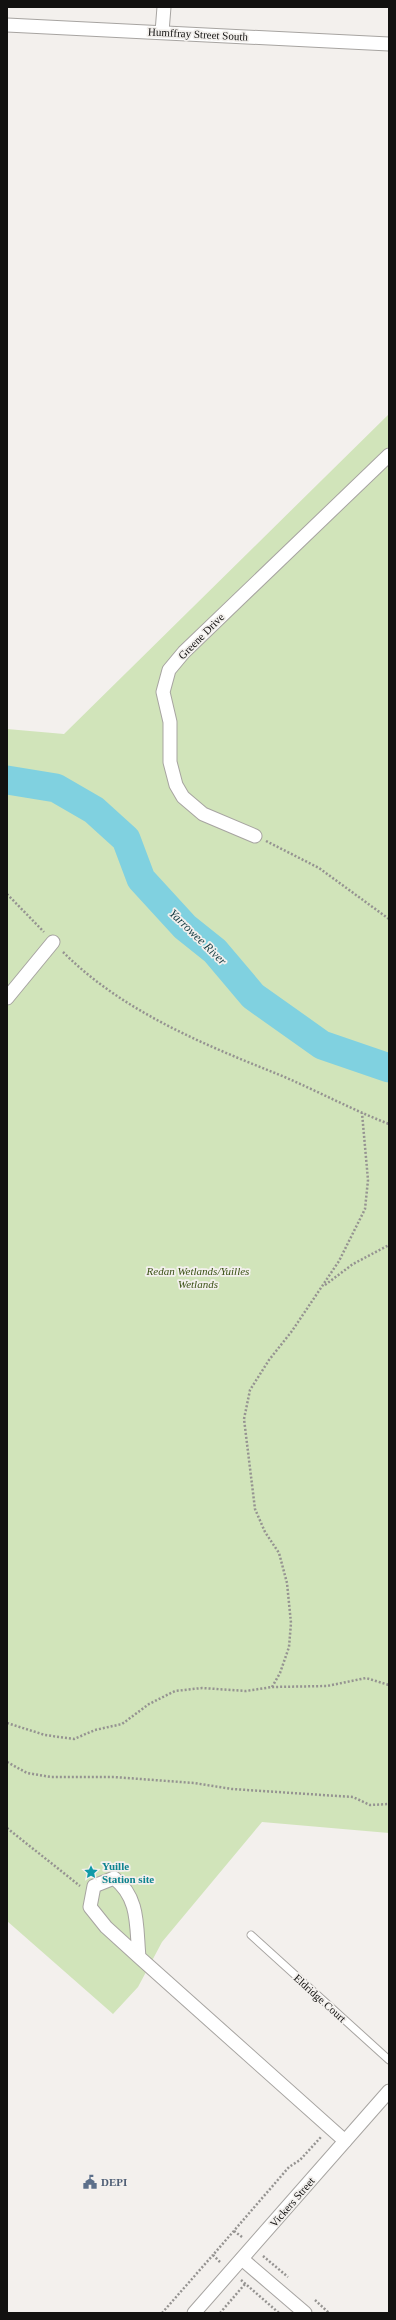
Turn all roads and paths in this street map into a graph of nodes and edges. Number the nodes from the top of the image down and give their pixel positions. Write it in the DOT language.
graph roads {
  1 [pos="164,7"];
  2 [pos="7,24"];
  3 [pos="162,32"];
  4 [pos="389,44"];
  5 [pos="389,455"];
  6 [pos="255,836"];
  7 [pos="7,894"];
  8 [pos="389,919"];
  9 [pos="53,942"];
  10 [pos="7,998"];
  11 [pos="362,1113"];
  12 [pos="389,1124"];
  13 [pos="389,1245"];
  14 [pos="322,1288"];
  15 [pos="389,1685"];
  16 [pos="272,1687"];
  17 [pos="7,1724"];
  18 [pos="7,1762"];
  19 [pos="389,1804"];
  20 [pos="7,1828"];
  21 [pos="92,1895"];
  22 [pos="251,1935"];
  23 [pos="139,1957"];
  24 [pos="389,2060"];
  25 [pos="389,2090"];
  26 [pos="324,2133"];
  27 [pos="345,2141"];
  28 [pos="234,2231"];
  29 [pos="253,2246"];
  30 [pos="213,2256"];
  31 [pos="242,2259"];
  32 [pos="231,2271"];
  33 [pos="294,2282"];
  34 [pos="246,2284"];
  35 [pos="312,2298"];
  36 [pos="162,2313"];
  37 [pos="194,2313"];
  38 [pos="220,2313"];
  39 [pos="279,2313"];
  40 [pos="305,2313"];
  41 [pos="329,2313"];
  1 -- 3 [label="street"];
  2 -- 3 [label="street, Humffray Street South"];
  3 -- 4 [label="street, Humffray Street South"];
  5 -- 6 [label="street, Greene Drive"];
  6 -- 8 [label="path"];
  7 -- 9 [label="path"];
  9 -- 10 [label="street"];
  9 -- 11 [label="path"];
  11 -- 12 [label="path"];
  11 -- 14 [label="path"];
  13 -- 14 [label="path"];
  14 -- 16 [label="path"];
  15 -- 16 [label="path"];
  16 -- 17 [label="path"];
  18 -- 19 [label="path"];
  20 -- 21 [label="path"];
  21 -- 23 [label="street"];
  21 -- 23 [label="street"];
  22 -- 24 [label="lane, Eldridge Court"];
  23 -- 27 [label="street"];
  25 -- 27 [label="street, Vickers Street"];
  26 -- 28 [label="path"];
  27 -- 29 [label="street, Vickers Street"];
  28 -- 29 [label="path"];
  28 -- 30 [label="path"];
  29 -- 31 [label="street, Vickers Street"];
  29 -- 33 [label="path"];
  30 -- 32 [label="path"];
  30 -- 36 [label="path"];
  31 -- 32 [label="street, Vickers Street"];
  31 -- 40 [label="street"];
  32 -- 34 [label="path"];
  32 -- 37 [label="street, Vickers Street"];
  34 -- 38 [label="path"];
  34 -- 39 [label="path"];
  35 -- 41 [label="path"];
}
